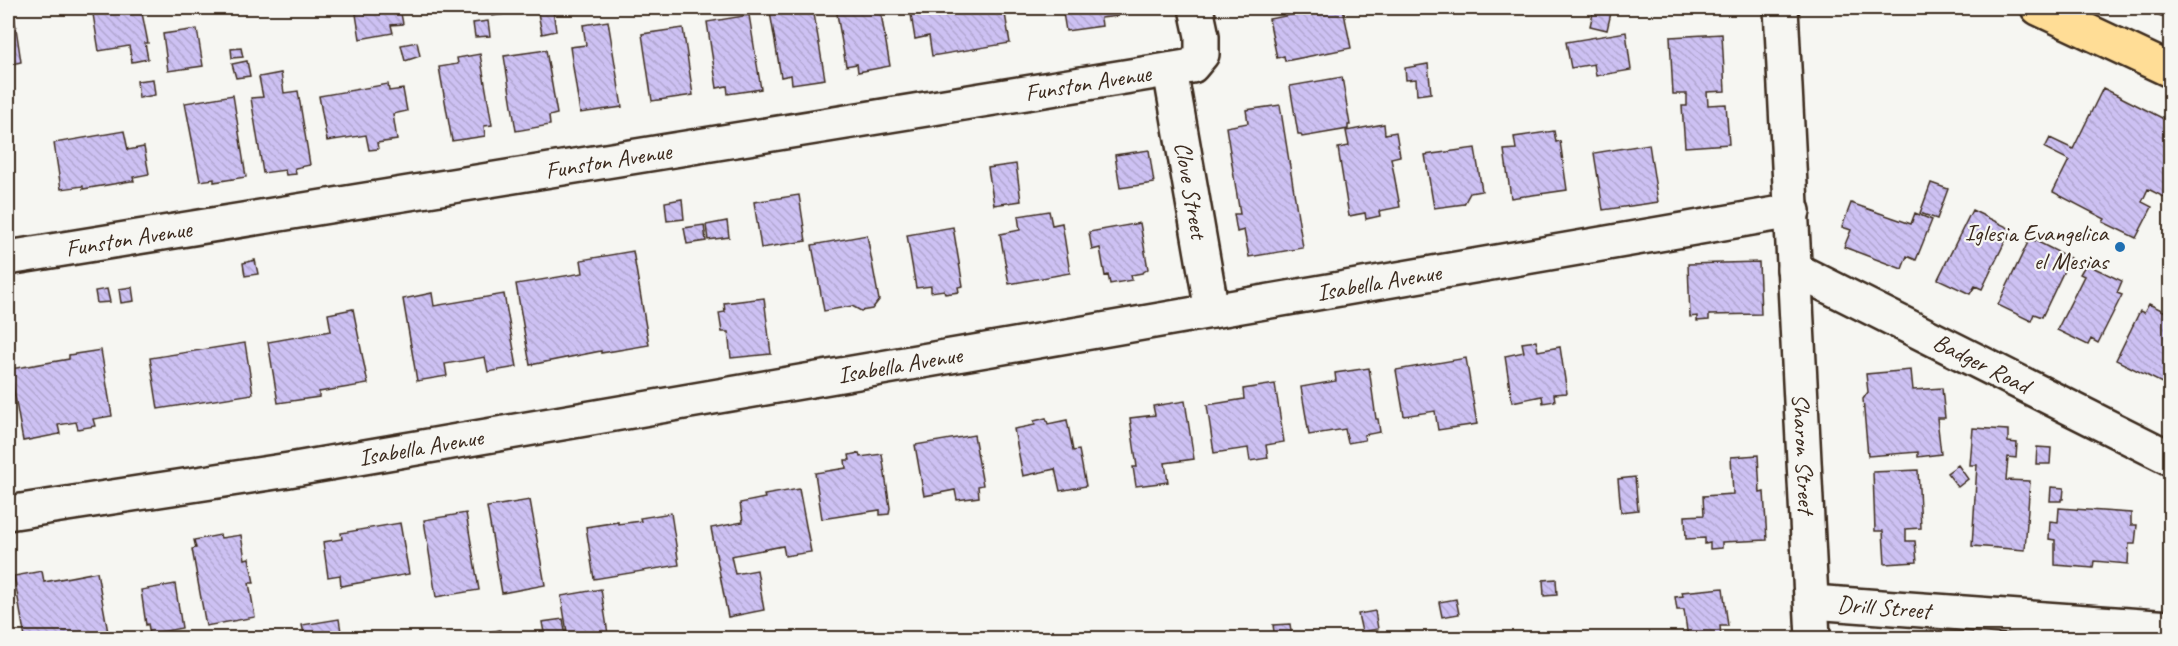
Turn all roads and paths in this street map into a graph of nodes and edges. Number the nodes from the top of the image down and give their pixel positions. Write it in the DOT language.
graph roads {
  1 [pos="1196,8"];
  2 [pos="1781,8"];
  3 [pos="2038,8"];
  4 [pos="1170,70"];
  5 [pos="2170,70"];
  6 [pos="1792,211"];
  7 [pos="8,258"];
  8 [pos="1794,269"];
  9 [pos="1212,311"];
  10 [pos="2170,458"];
  11 [pos="8,513"];
  12 [pos="1812,602"];
  13 [pos="2170,628"];
  14 [pos="1813,639"];
  1 -- 4 [label="street, Funston Avenue"];
  2 -- 6 [label="street"];
  3 -- 5 [label="main road"];
  4 -- 7 [label="street, Funston Avenue"];
  4 -- 9 [label="street, Clove Street"];
  6 -- 8 [label="street, Sharon Street"];
  6 -- 9 [label="street, Isabella Avenue"];
  8 -- 10 [label="street, Badger Road"];
  8 -- 12 [label="street, Sharon Street"];
  9 -- 11 [label="street, Isabella Avenue"];
  12 -- 13 [label="street, Drill Street"];
  12 -- 14 [label="street, Sharon Street"];
}
